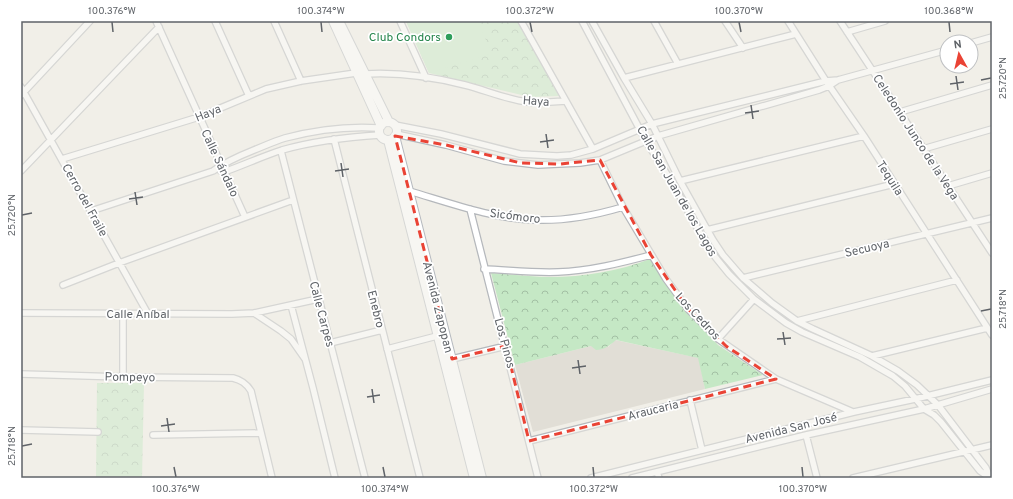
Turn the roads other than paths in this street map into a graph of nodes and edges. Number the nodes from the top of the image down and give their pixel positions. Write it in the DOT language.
graph roads {
  1 [pos="90,21"];
  2 [pos="156,21"];
  3 [pos="215,21"];
  4 [pos="274,21"];
  5 [pos="333,21"];
  6 [pos="339,21"];
  7 [pos="400,21"];
  8 [pos="521,21"];
  9 [pos="582,21"];
  10 [pos="592,21"];
  11 [pos="654,21"];
  12 [pos="725,21"];
  13 [pos="788,21"];
  14 [pos="840,21"];
  15 [pos="885,21"];
  16 [pos="159,27"];
  17 [pos="847,32"];
  18 [pos="796,34"];
  19 [pos="992,36"];
  20 [pos="979,40"];
  21 [pos="742,48"];
  22 [pos="939,52"];
  23 [pos="678,64"];
  24 [pos="873,71"];
  25 [pos="356,73"];
  26 [pos="365,74"];
  27 [pos="426,78"];
  28 [pos="624,78"];
  29 [pos="838,80"];
  30 [pos="301,81"];
  31 [pos="826,81"];
  32 [pos="992,85"];
  33 [pos="830,86"];
  34 [pos="22,91"];
  35 [pos="249,96"];
  36 [pos="566,101"];
  37 [pos="900,112"];
  38 [pos="199,117"];
  39 [pos="392,124"];
  40 [pos="652,124"];
  41 [pos="640,128"];
  42 [pos="992,129"];
  43 [pos="380,130"];
  44 [pos="658,136"];
  45 [pos="864,136"];
  46 [pos="393,137"];
  47 [pos="334,139"];
  48 [pos="51,141"];
  49 [pos="646,141"];
  50 [pos="593,149"];
  51 [pos="923,149"];
  52 [pos="281,151"];
  53 [pos="62,159"];
  54 [pos="600,160"];
  55 [pos="221,165"];
  56 [pos="21,171"];
  57 [pos="213,171"];
  58 [pos="224,172"];
  59 [pos="992,173"];
  60 [pos="680,181"];
  61 [pos="894,184"];
  62 [pos="948,186"];
  63 [pos="409,191"];
  64 [pos="293,200"];
  65 [pos="623,207"];
  66 [pos="470,209"];
  67 [pos="91,211"];
  68 [pos="245,217"];
  69 [pos="992,218"];
  70 [pos="973,223"];
  71 [pos="707,230"];
  72 [pos="926,234"];
  73 [pos="992,253"];
  74 [pos="651,255"];
  75 [pos="119,263"];
  76 [pos="484,268"];
  77 [pos="742,278"];
  78 [pos="956,280"];
  79 [pos="63,285"];
  80 [pos="318,299"];
  81 [pos="754,299"];
  82 [pos="290,305"];
  83 [pos="21,313"];
  84 [pos="254,313"];
  85 [pos="123,314"];
  86 [pos="148,314"];
  87 [pos="797,321"];
  88 [pos="987,328"];
  89 [pos="382,330"];
  90 [pos="437,336"];
  91 [pos="992,336"];
  92 [pos="718,339"];
  93 [pos="330,343"];
  94 [pos="506,346"];
  95 [pos="387,350"];
  96 [pos="872,356"];
  97 [pos="305,358"];
  98 [pos="452,359"];
  99 [pos="21,374"];
  100 [pos="122,377"];
  101 [pos="776,379"];
  102 [pos="992,380"];
  103 [pos="992,389"];
  104 [pos="929,395"];
  105 [pos="915,399"];
  106 [pos="690,400"];
  107 [pos="938,405"];
  108 [pos="924,409"];
  109 [pos="854,412"];
  110 [pos="21,430"];
  111 [pos="98,432"];
  112 [pos="261,433"];
  113 [pos="153,435"];
  114 [pos="806,435"];
  115 [pos="758,437"];
  116 [pos="529,441"];
  117 [pos="992,445"];
  118 [pos="761,446"];
  119 [pos="702,450"];
  120 [pos="972,450"];
  121 [pos="964,452"];
  122 [pos="657,472"];
  123 [pos="272,478"];
  124 [pos="335,478"];
  125 [pos="365,478"];
  126 [pos="420,478"];
  127 [pos="474,478"];
  128 [pos="482,478"];
  129 [pos="538,478"];
  130 [pos="591,478"];
  131 [pos="632,478"];
  132 [pos="659,478"];
  133 [pos="817,478"];
  134 [pos="853,478"];
  135 [pos="990,478"];
  1 -- 34 [label="street"];
  2 -- 16 [label="street, Calle Sándalo"];
  3 -- 35 [label="street"];
  4 -- 30 [label="street"];
  5 -- 25 [label="street"];
  6 -- 26 [label="street"];
  7 -- 27 [label="street"];
  8 -- 36 [label="street"];
  9 -- 41 [label="street, Calle San Juan de los Lagos"];
  10 -- 28 [label="street, Calle San Juan de los Lagos"];
  11 -- 23 [label="street"];
  12 -- 21 [label="street"];
  13 -- 18 [label="street, Tequila"];
  14 -- 17 [label="street, Celedonio Junco de la Vega"];
  15 -- 17 [label="street"];
  16 -- 38 [label="street, Calle Sándalo"];
  16 -- 48 [label="street"];
  17 -- 24 [label="street, Celedonio Junco de la Vega"];
  18 -- 21 [label="street"];
  18 -- 31 [label="street, Tequila"];
  19 -- 20 [label="street"];
  21 -- 23 [label="street"];
  22 -- 24 [label="street"];
  23 -- 28 [label="street"];
  24 -- 29 [label="street"];
  24 -- 37 [label="street, Celedonio Junco de la Vega"];
  25 -- 30 [label="street, Haya"];
  25 -- 43 [label="street"];
  26 -- 27 [label="street, Haya"];
  26 -- 39 [label="street"];
  27 -- 36 [label="street, Haya"];
  28 -- 40 [label="street, Calle San Juan de los Lagos"];
  29 -- 31 [label="street"];
  29 -- 33 [label="street"];
  30 -- 35 [label="street, Haya"];
  31 -- 33 [label="street, Tequila"];
  31 -- 40 [label="street"];
  32 -- 37 [label="street"];
  33 -- 44 [label="street"];
  33 -- 45 [label="street, Tequila"];
  34 -- 48 [label="street, Cerro del Fraile"];
  35 -- 38 [label="street, Haya"];
  36 -- 50 [label="street"];
  37 -- 51 [label="street, Celedonio Junco de la Vega"];
  38 -- 53 [label="street, Haya"];
  38 -- 55 [label="street, Calle Sándalo"];
  39 -- 43 [label="street"];
  39 -- 46 [label="street"];
  39 -- 50 [label="street"];
  40 -- 41 [label="street"];
  40 -- 44 [label="street, Calle San Juan de los Lagos"];
  41 -- 49 [label="street, Calle San Juan de los Lagos"];
  41 -- 50 [label="street"];
  42 -- 51 [label="street"];
  43 -- 46 [label="street"];
  43 -- 47 [label="street"];
  43 -- 55 [label="street"];
  44 -- 49 [label="street"];
  44 -- 60 [label="street, Calle San Juan de los Lagos"];
  45 -- 60 [label="street"];
  45 -- 61 [label="street, Tequila"];
  46 -- 54 [label="street"];
  46 -- 63 [label="street, Avenida Zapopan"];
  46 -- 90 [label="street, Avenida Zapopan"];
  47 -- 52 [label="street"];
  47 -- 89 [label="street, Enebro"];
  48 -- 53 [label="street, Cerro del Fraile"];
  48 -- 56 [label="street"];
  49 -- 54 [label="street"];
  49 -- 81 [label="street, Calle San Juan de los Lagos"];
  51 -- 62 [label="street, Celedonio Junco de la Vega"];
  52 -- 58 [label="street"];
  52 -- 64 [label="street, Calle Carpes"];
  53 -- 67 [label="street, Cerro del Fraile"];
  54 -- 65 [label="street, Los Cedros"];
  55 -- 57 [label="street"];
  55 -- 58 [label="street, Calle Sándalo"];
  57 -- 58 [label="street"];
  57 -- 67 [label="street"];
  58 -- 68 [label="street, Calle Sándalo"];
  59 -- 62 [label="street"];
  60 -- 71 [label="street, Calle San Juan de los Lagos"];
  61 -- 71 [label="street"];
  61 -- 72 [label="street, Tequila"];
  62 -- 70 [label="street, Celedonio Junco de la Vega"];
  63 -- 66 [label="street, Sicómoro"];
  63 -- 98 [label="street, Avenida Zapopan"];
  64 -- 68 [label="street"];
  64 -- 80 [label="street, Calle Carpes"];
  65 -- 66 [label="street, Sicómoro"];
  65 -- 74 [label="street, Los Cedros"];
  66 -- 76 [label="street, Los Pinos"];
  67 -- 75 [label="street, Cerro del Fraile"];
  68 -- 75 [label="street"];
  69 -- 70 [label="street, Secuoya"];
  70 -- 72 [label="street, Secuoya"];
  70 -- 73 [label="street, Celedonio Junco de la Vega"];
  71 -- 77 [label="street, Calle San Juan de los Lagos"];
  72 -- 77 [label="street, Secuoya"];
  72 -- 78 [label="street, Tequila"];
  74 -- 76 [label="street"];
  74 -- 92 [label="street, Los Cedros"];
  75 -- 79 [label="street"];
  75 -- 86 [label="street, Cerro del Fraile"];
  76 -- 94 [label="street, Los Pinos"];
  77 -- 87 [label="street, Calle San Juan de los Lagos"];
  78 -- 87 [label="street"];
  78 -- 88 [label="street, Tequila"];
  80 -- 82 [label="street, Calle Aníbal"];
  80 -- 93 [label="street, Calle Carpes"];
  81 -- 92 [label="street"];
  81 -- 105 [label="street, Calle San Juan de los Lagos"];
  82 -- 84 [label="street, Calle Aníbal"];
  82 -- 97 [label="street"];
  83 -- 85 [label="street, Calle Aníbal"];
  84 -- 86 [label="street, Calle Aníbal"];
  84 -- 97 [label="street"];
  85 -- 86 [label="street, Calle Aníbal"];
  85 -- 100 [label="street"];
  87 -- 96 [label="street, Calle San Juan de los Lagos"];
  88 -- 91 [label="street, Tequila"];
  88 -- 96 [label="street"];
  89 -- 93 [label="street"];
  89 -- 95 [label="street, Enebro"];
  90 -- 95 [label="street"];
  90 -- 127 [label="street, Avenida Zapopan"];
  92 -- 101 [label="street, Los Cedros"];
  93 -- 125 [label="street, Calle Carpes"];
  94 -- 98 [label="street"];
  94 -- 116 [label="street, Los Pinos"];
  95 -- 126 [label="street, Enebro"];
  96 -- 104 [label="street, Calle San Juan de los Lagos"];
  97 -- 124 [label="street"];
  98 -- 128 [label="street, Avenida Zapopan"];
  99 -- 100 [label="street, Pompeyo"];
  100 -- 112 [label="street, Pompeyo"];
  101 -- 106 [label="street, Araucaria"];
  101 -- 109 [label="street, Los Cedros"];
  102 -- 104 [label="street, Avenida San José"];
  103 -- 107 [label="street, Avenida San José"];
  104 -- 105 [label="street, Avenida San José"];
  104 -- 107 [label="street, Calle San Juan de los Lagos"];
  105 -- 108 [label="street, Calle San Juan de los Lagos"];
  105 -- 109 [label="street, Avenida San José"];
  106 -- 116 [label="street, Araucaria"];
  106 -- 119 [label="street"];
  107 -- 108 [label="street, Avenida San José"];
  107 -- 120 [label="street, Calle San Juan de los Lagos"];
  108 -- 114 [label="street, Avenida San José"];
  108 -- 121 [label="street, Calle San Juan de los Lagos"];
  109 -- 115 [label="street, Avenida San José"];
  110 -- 111 [label="street"];
  112 -- 113 [label="street"];
  112 -- 123 [label="street"];
  114 -- 118 [label="street, Avenida San José"];
  114 -- 133 [label="street"];
  115 -- 118 [label="street"];
  115 -- 119 [label="street, Avenida San José"];
  116 -- 129 [label="street, Los Pinos"];
  117 -- 120 [label="street"];
  118 -- 122 [label="street, Avenida San José"];
  119 -- 130 [label="street, Avenida San José"];
  120 -- 121 [label="street"];
  120 -- 135 [label="street, Calle San Juan de los Lagos"];
  121 -- 134 [label="street"];
  121 -- 135 [label="street, Calle San Juan de los Lagos"];
  122 -- 131 [label="street, Avenida San José"];
  122 -- 132 [label="street"];
}
